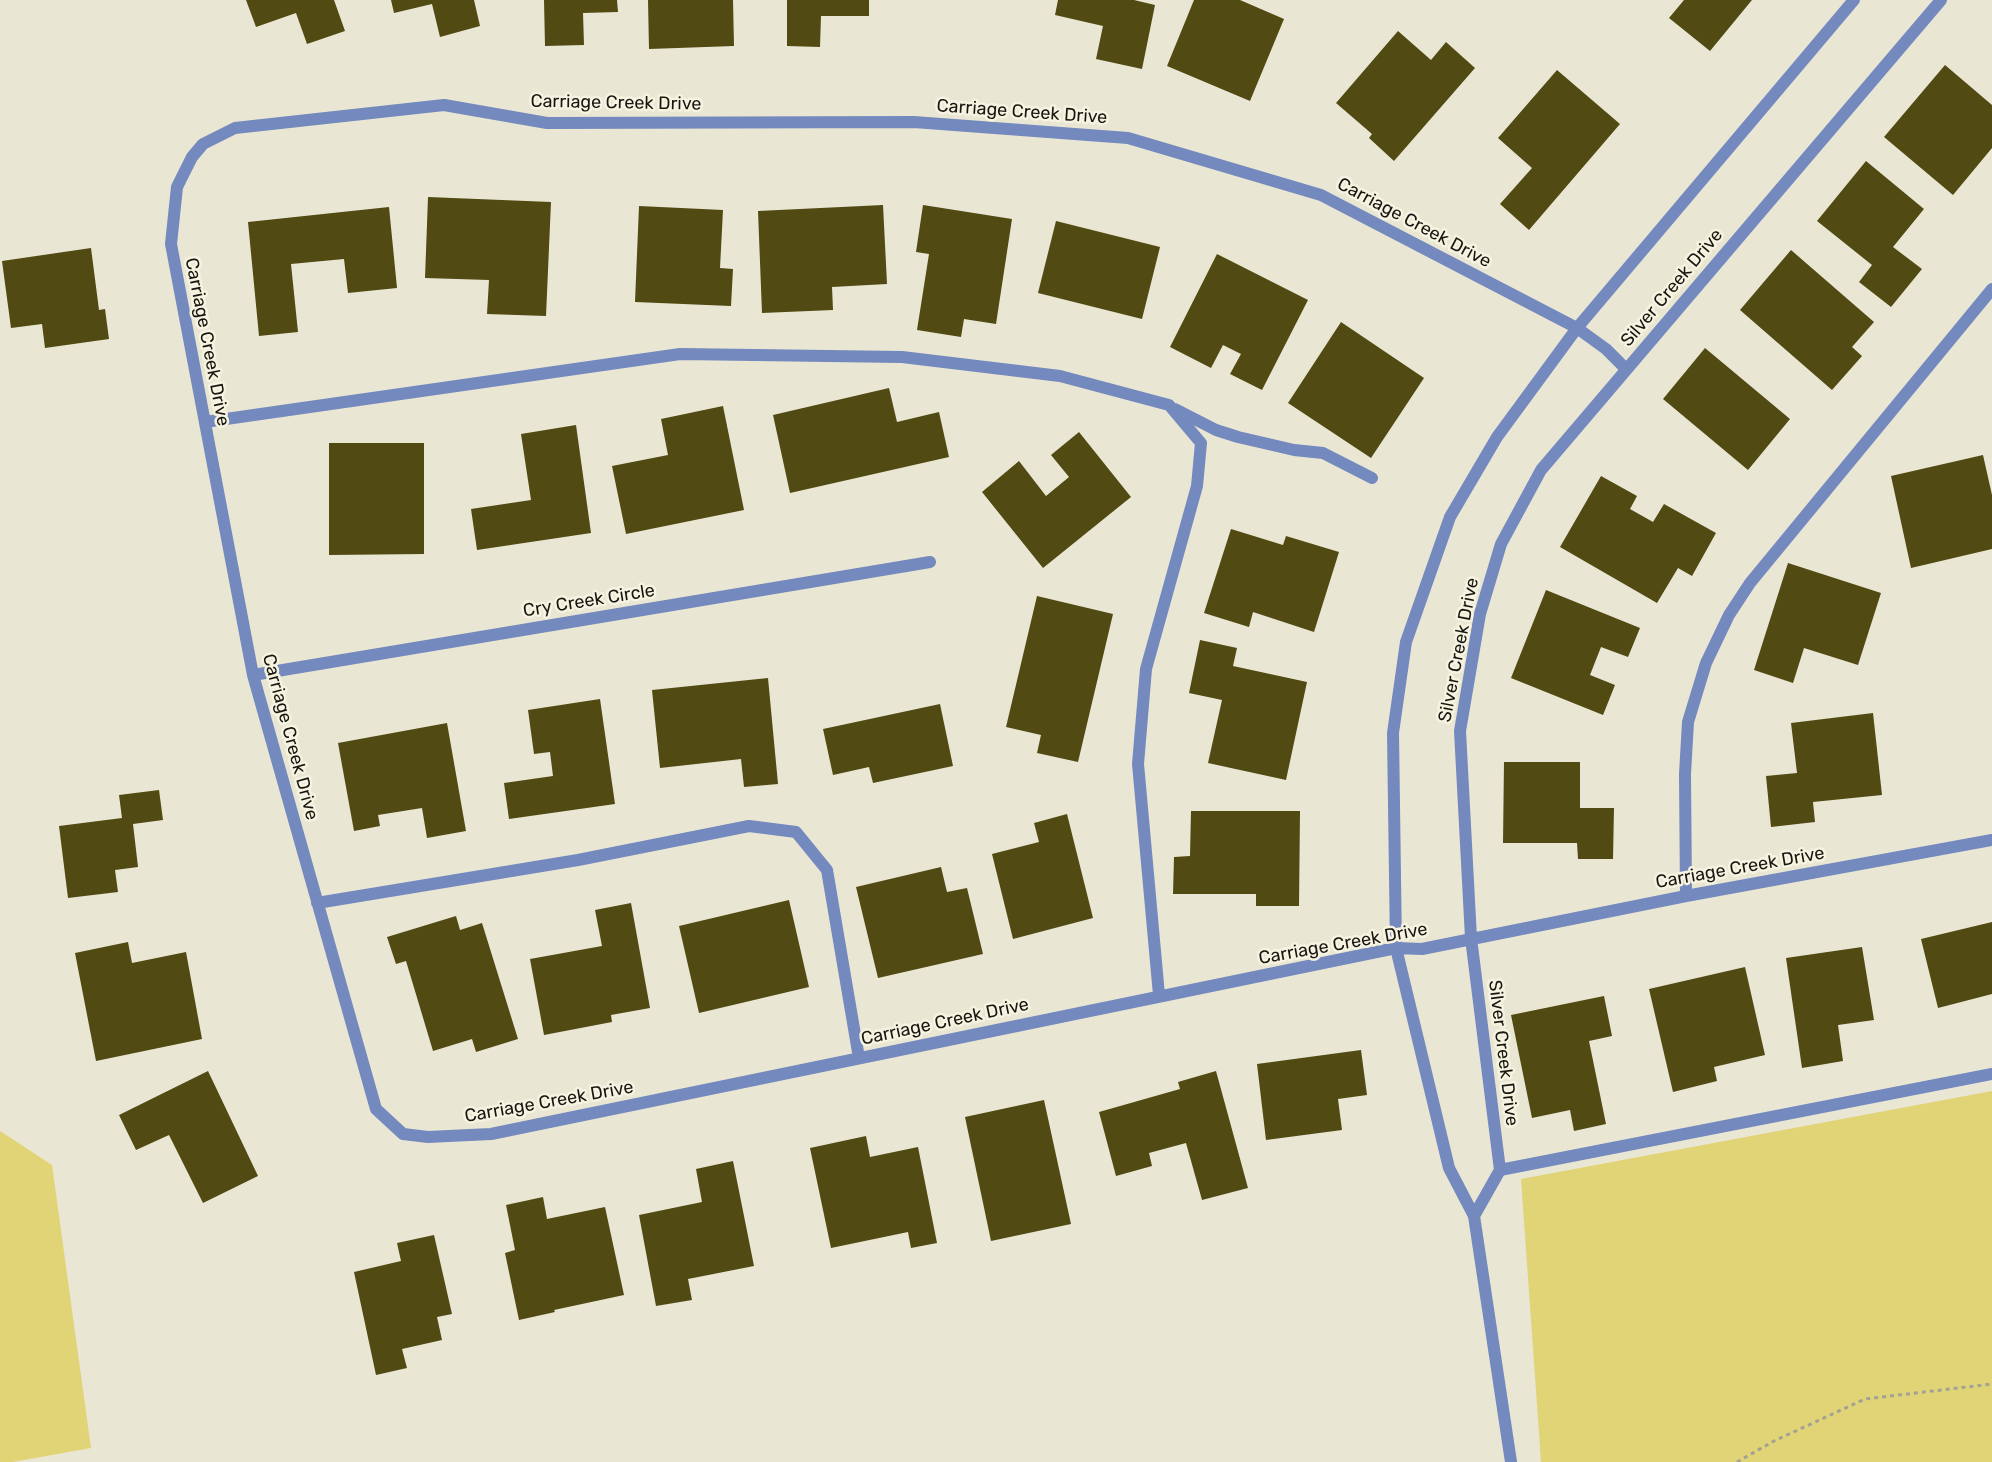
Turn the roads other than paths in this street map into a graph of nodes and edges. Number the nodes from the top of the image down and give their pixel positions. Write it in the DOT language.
graph roads {
  1 [pos="1854,0"];
  2 [pos="1941,0"];
  3 [pos="1992,289"];
  4 [pos="1577,328"];
  5 [pos="1626,369"];
  6 [pos="1168,405"];
  7 [pos="204,422"];
  8 [pos="1372,478"];
  9 [pos="930,562"];
  10 [pos="253,675"];
  11 [pos="1992,840"];
  12 [pos="1686,896"];
  13 [pos="317,903"];
  14 [pos="1471,938"];
  15 [pos="1396,948"];
  16 [pos="1160,995"];
  17 [pos="859,1058"];
  18 [pos="1992,1074"];
  19 [pos="1500,1170"];
  20 [pos="1474,1216"];
  21 [pos="1511,1462"];
  1 -- 4 [label="street"];
  2 -- 5 [label="street, Silver Creek Drive"];
  3 -- 12 [label="street"];
  4 -- 5 [label="street, Carriage Creek Drive"];
  4 -- 7 [label="street, Carriage Creek Drive"];
  4 -- 15 [label="street"];
  5 -- 14 [label="street, Silver Creek Drive"];
  6 -- 7 [label="street"];
  6 -- 8 [label="street"];
  6 -- 16 [label="street"];
  7 -- 10 [label="street, Carriage Creek Drive"];
  9 -- 10 [label="street, Cry Creek Circle"];
  10 -- 13 [label="street, Carriage Creek Drive"];
  11 -- 12 [label="street, Carriage Creek Drive"];
  12 -- 14 [label="street, Carriage Creek Drive"];
  13 -- 17 [label="street, Carriage Creek Drive"];
  13 -- 17 [label="street"];
  14 -- 15 [label="street, Carriage Creek Drive"];
  14 -- 19 [label="street, Silver Creek Drive"];
  15 -- 16 [label="street, Carriage Creek Drive"];
  15 -- 20 [label="street"];
  16 -- 17 [label="street, Carriage Creek Drive"];
  18 -- 19 [label="street"];
  19 -- 20 [label="street"];
  20 -- 21 [label="street"];
}
